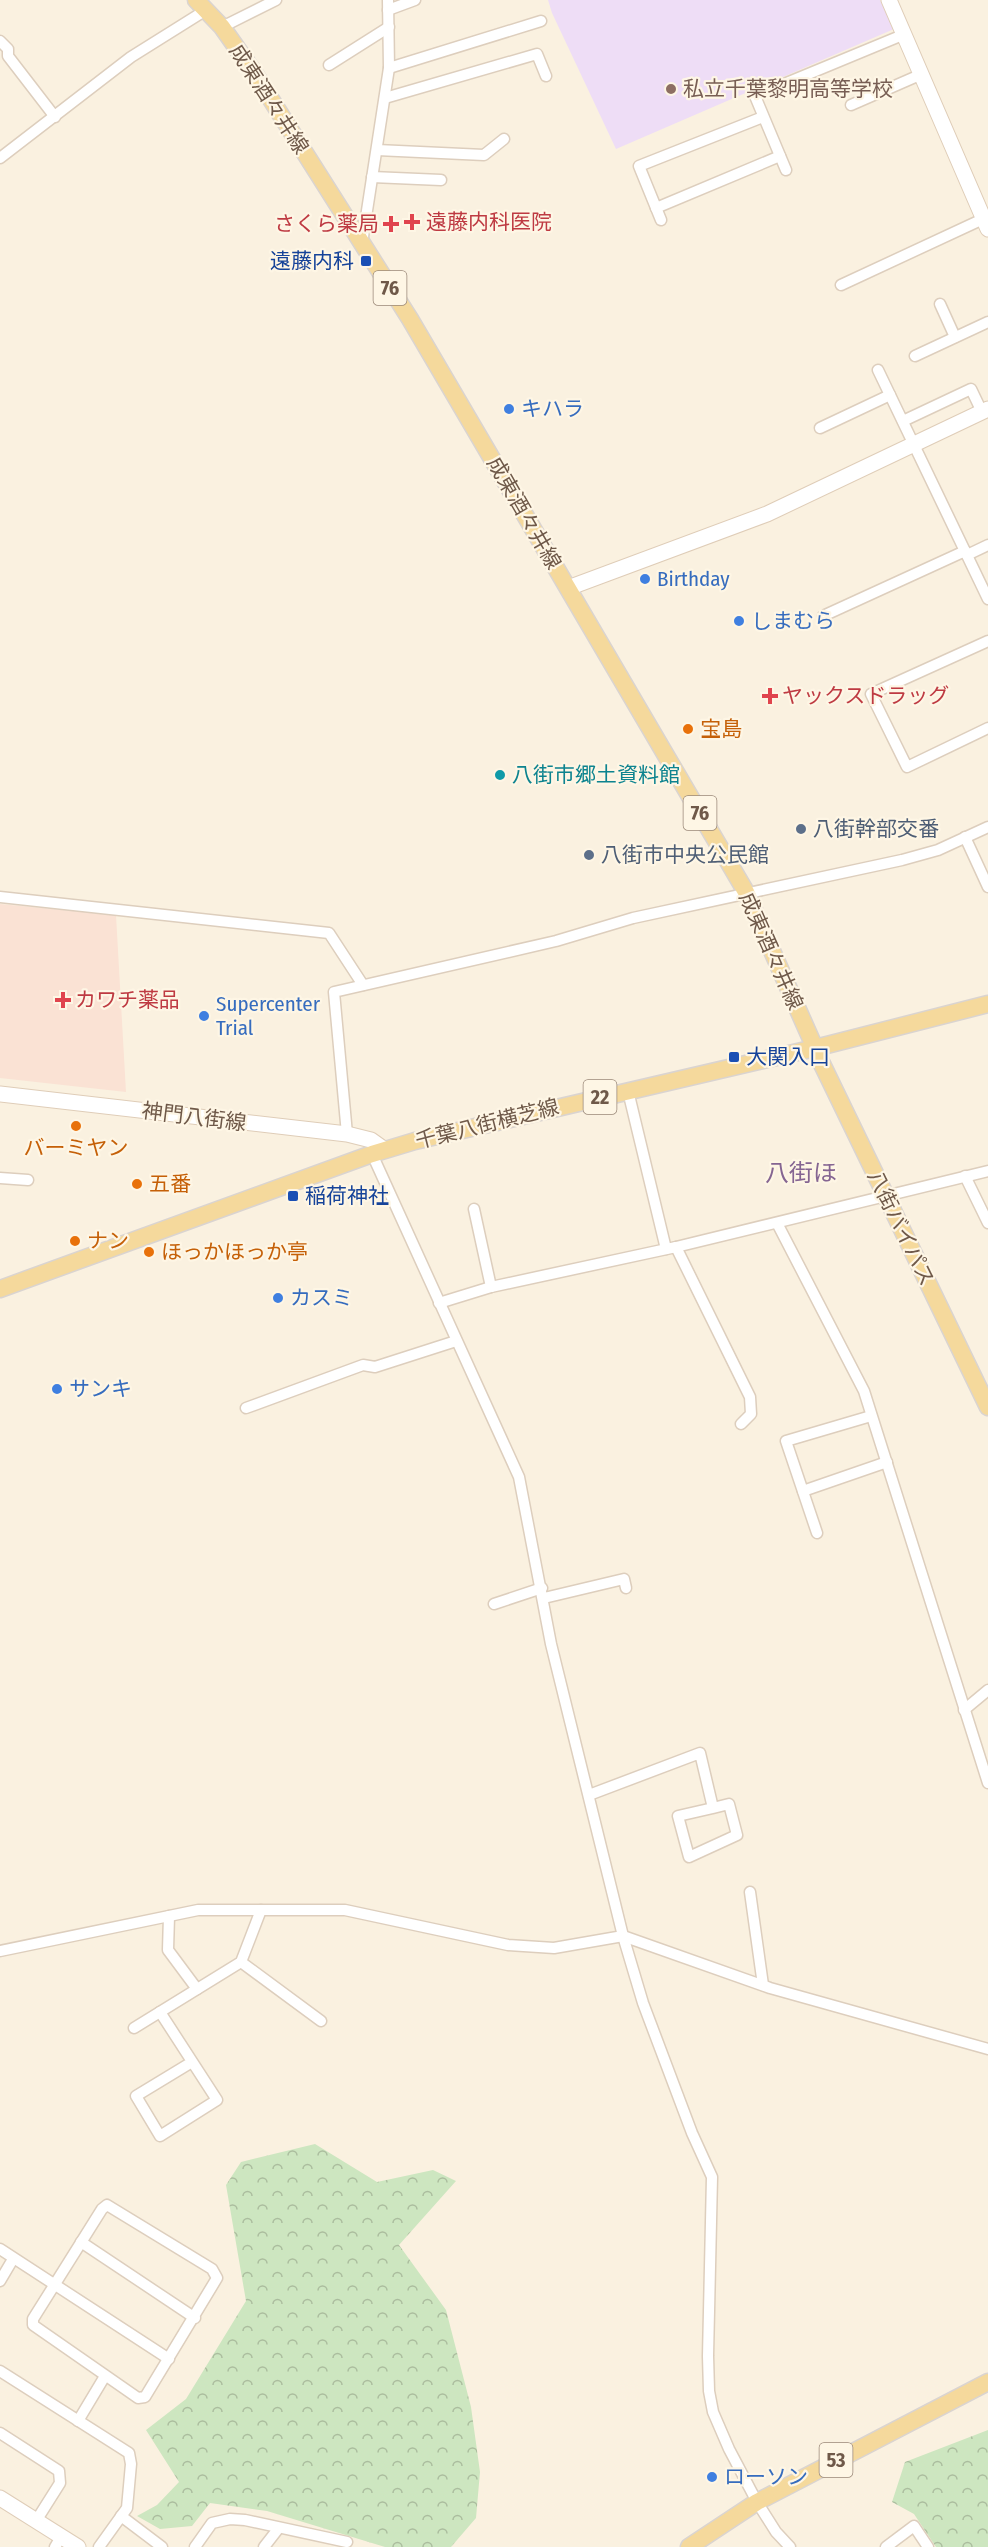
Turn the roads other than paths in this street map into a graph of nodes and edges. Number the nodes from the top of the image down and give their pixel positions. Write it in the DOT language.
graph roads {
  1 [pos="276,0"];
  2 [pos="415,0"];
  3 [pos="889,0"];
  4 [pos="201,5"];
  5 [pos="388,5"];
  6 [pos="541,21"];
  7 [pos="222,27"];
  8 [pos="389,27"];
  9 [pos="905,34"];
  10 [pos="0,41"];
  11 [pos="328,65"];
  12 [pos="389,68"];
  13 [pos="922,74"];
  14 [pos="546,76"];
  15 [pos="385,98"];
  16 [pos="851,105"];
  17 [pos="55,117"];
  18 [pos="764,117"];
  19 [pos="504,139"];
  20 [pos="377,150"];
  21 [pos="780,156"];
  22 [pos="0,158"];
  23 [pos="786,170"];
  24 [pos="372,177"];
  25 [pos="441,180"];
  26 [pos="656,208"];
  27 [pos="661,220"];
  28 [pos="986,224"];
  29 [pos="362,243"];
  30 [pos="841,285"];
  31 [pos="940,304"];
  32 [pos="988,322"];
  33 [pos="955,337"];
  34 [pos="915,356"];
  35 [pos="878,370"];
  36 [pos="891,395"];
  37 [pos="985,411"];
  38 [pos="903,420"];
  39 [pos="820,428"];
  40 [pos="914,444"];
  41 [pos="988,545"];
  42 [pos="966,553"];
  43 [pos="568,588"];
  44 [pos="987,594"];
  45 [pos="823,616"];
  46 [pos="988,641"];
  47 [pos="988,728"];
  48 [pos="988,827"];
  49 [pos="965,837"];
  50 [pos="988,887"];
  51 [pos="746,892"];
  52 [pos="0,897"];
  53 [pos="363,985"];
  54 [pos="988,1004"];
  55 [pos="815,1048"];
  56 [pos="628,1090"];
  57 [pos="0,1094"];
  58 [pos="347,1134"];
  59 [pos="378,1152"];
  60 [pos="988,1171"];
  61 [pos="965,1176"];
  62 [pos="0,1178"];
  63 [pos="28,1180"];
  64 [pos="885,1195"];
  65 [pos="474,1209"];
  66 [pos="777,1223"];
  67 [pos="988,1223"];
  68 [pos="671,1248"];
  69 [pos="491,1287"];
  70 [pos="0,1289"];
  71 [pos="439,1303"];
  72 [pos="456,1341"];
  73 [pos="988,1407"];
  74 [pos="246,1408"];
  75 [pos="871,1416"];
  76 [pos="741,1424"];
  77 [pos="887,1462"];
  78 [pos="802,1491"];
  79 [pos="817,1533"];
  80 [pos="626,1588"];
  81 [pos="543,1593"];
  82 [pos="494,1604"];
  83 [pos="988,1690"];
  84 [pos="964,1710"];
  85 [pos="988,1783"];
  86 [pos="589,1795"];
  87 [pos="713,1808"];
  88 [pos="750,1892"];
  89 [pos="261,1910"];
  90 [pos="169,1916"];
  91 [pos="623,1936"];
  92 [pos="0,1951"];
  93 [pos="241,1962"];
  94 [pos="763,1986"];
  95 [pos="198,1989"];
  96 [pos="160,2012"];
  97 [pos="321,2021"];
  98 [pos="134,2028"];
  99 [pos="988,2049"];
  100 [pos="192,2062"];
  101 [pos="81,2242"];
  102 [pos="0,2249"];
  103 [pos="14,2259"];
  104 [pos="0,2281"];
  105 [pos="54,2285"];
  106 [pos="195,2318"];
  107 [pos="169,2359"];
  108 [pos="0,2371"];
  109 [pos="105,2376"];
  110 [pos="988,2382"];
  111 [pos="78,2421"];
  112 [pos="0,2433"];
  113 [pos="0,2499"];
  114 [pos="757,2502"];
  115 [pos="121,2516"];
  116 [pos="36,2521"];
  117 [pos="278,2529"];
  118 [pos="58,2542"];
  119 [pos="347,2542"];
  120 [pos="78,2547"];
  121 [pos="99,2547"];
  122 [pos="162,2547"];
  123 [pos="195,2547"];
  124 [pos="264,2547"];
  125 [pos="689,2547"];
  126 [pos="790,2547"];
  127 [pos="886,2547"];
  128 [pos="928,2547"];
  1 -- 7 [label="street"];
  2 -- 5 [label="street"];
  3 -- 9 [label="street"];
  4 -- 7 [label="main road, 成東酒々井線 / 76"];
  4 -- 17 [label="street"];
  5 -- 8 [label="street"];
  6 -- 12 [label="street"];
  7 -- 29 [label="main road, 成東酒々井線 / 76"];
  8 -- 11 [label="street"];
  8 -- 12 [label="street"];
  9 -- 13 [label="street"];
  9 -- 18 [label="street"];
  10 -- 17 [label="street"];
  12 -- 15 [label="street"];
  13 -- 16 [label="street"];
  13 -- 28 [label="street"];
  14 -- 15 [label="street"];
  15 -- 20 [label="street"];
  17 -- 22 [label="street"];
  18 -- 21 [label="street"];
  18 -- 26 [label="street"];
  19 -- 20 [label="street"];
  20 -- 24 [label="street"];
  21 -- 23 [label="street"];
  21 -- 26 [label="street"];
  24 -- 25 [label="street"];
  24 -- 29 [label="street"];
  26 -- 27 [label="street"];
  28 -- 30 [label="street"];
  29 -- 43 [label="main road, 成東酒々井線 / 76"];
  31 -- 33 [label="street"];
  32 -- 33 [label="street"];
  33 -- 34 [label="street"];
  35 -- 36 [label="street"];
  36 -- 38 [label="street"];
  36 -- 39 [label="street"];
  37 -- 38 [label="street"];
  37 -- 40 [label="street"];
  38 -- 40 [label="street"];
  40 -- 42 [label="street"];
  40 -- 43 [label="street"];
  41 -- 42 [label="street"];
  42 -- 44 [label="street"];
  42 -- 45 [label="street"];
  43 -- 51 [label="main road, 成東酒々井線 / 76"];
  46 -- 47 [label="street"];
  48 -- 49 [label="street"];
  49 -- 50 [label="street"];
  49 -- 51 [label="street"];
  51 -- 53 [label="street"];
  51 -- 55 [label="main road, 成東酒々井線 / 76"];
  52 -- 53 [label="street"];
  53 -- 58 [label="street"];
  54 -- 55 [label="main road, 千葉八街横芝線 / 22"];
  55 -- 56 [label="main road, 千葉八街横芝線 / 22"];
  55 -- 64 [label="main road, 八街バイパス / 76"];
  56 -- 59 [label="main road, 千葉八街横芝線 / 22"];
  56 -- 68 [label="street"];
  57 -- 58 [label="street, 神門八街線"];
  58 -- 59 [label="street, 神門八街線"];
  59 -- 70 [label="main road, 千葉八街横芝線 / 22"];
  59 -- 71 [label="street"];
  60 -- 61 [label="street"];
  61 -- 64 [label="street"];
  61 -- 67 [label="street"];
  62 -- 63 [label="street"];
  64 -- 66 [label="street"];
  64 -- 73 [label="main road, 八街バイパス / 76"];
  65 -- 69 [label="street"];
  66 -- 68 [label="street"];
  66 -- 75 [label="street"];
  68 -- 69 [label="street"];
  68 -- 76 [label="street"];
  69 -- 71 [label="street"];
  71 -- 72 [label="street"];
  72 -- 74 [label="street"];
  72 -- 81 [label="street"];
  75 -- 77 [label="street"];
  75 -- 78 [label="street"];
  77 -- 78 [label="street"];
  77 -- 84 [label="street"];
  78 -- 79 [label="street"];
  80 -- 81 [label="street"];
  81 -- 82 [label="street"];
  81 -- 86 [label="street"];
  83 -- 84 [label="street"];
  84 -- 85 [label="street"];
  86 -- 87 [label="street"];
  86 -- 91 [label="street"];
  87 -- 87 [label="street"];
  88 -- 94 [label="street"];
  89 -- 90 [label="street"];
  89 -- 91 [label="street"];
  89 -- 93 [label="street"];
  90 -- 92 [label="street"];
  90 -- 95 [label="street"];
  91 -- 94 [label="street"];
  91 -- 114 [label="street"];
  93 -- 95 [label="street"];
  93 -- 97 [label="street"];
  94 -- 99 [label="street"];
  95 -- 96 [label="street"];
  96 -- 98 [label="street"];
  96 -- 100 [label="street"];
  100 -- 100 [label="street"];
  101 -- 105 [label="street"];
  101 -- 106 [label="street"];
  101 -- 106 [label="street"];
  102 -- 103 [label="street"];
  103 -- 104 [label="street"];
  103 -- 105 [label="street"];
  105 -- 107 [label="street"];
  105 -- 109 [label="street"];
  106 -- 107 [label="street"];
  107 -- 109 [label="street"];
  108 -- 111 [label="street"];
  109 -- 111 [label="street"];
  110 -- 114 [label="main road, 53"];
  111 -- 115 [label="street"];
  112 -- 116 [label="street"];
  113 -- 116 [label="street"];
  114 -- 125 [label="main road, 53"];
  114 -- 126 [label="street"];
  115 -- 121 [label="street"];
  115 -- 122 [label="street"];
  116 -- 118 [label="street"];
  117 -- 119 [label="street"];
  117 -- 123 [label="street"];
  117 -- 124 [label="street"];
  118 -- 120 [label="street"];
  127 -- 128 [label="street"];
}
